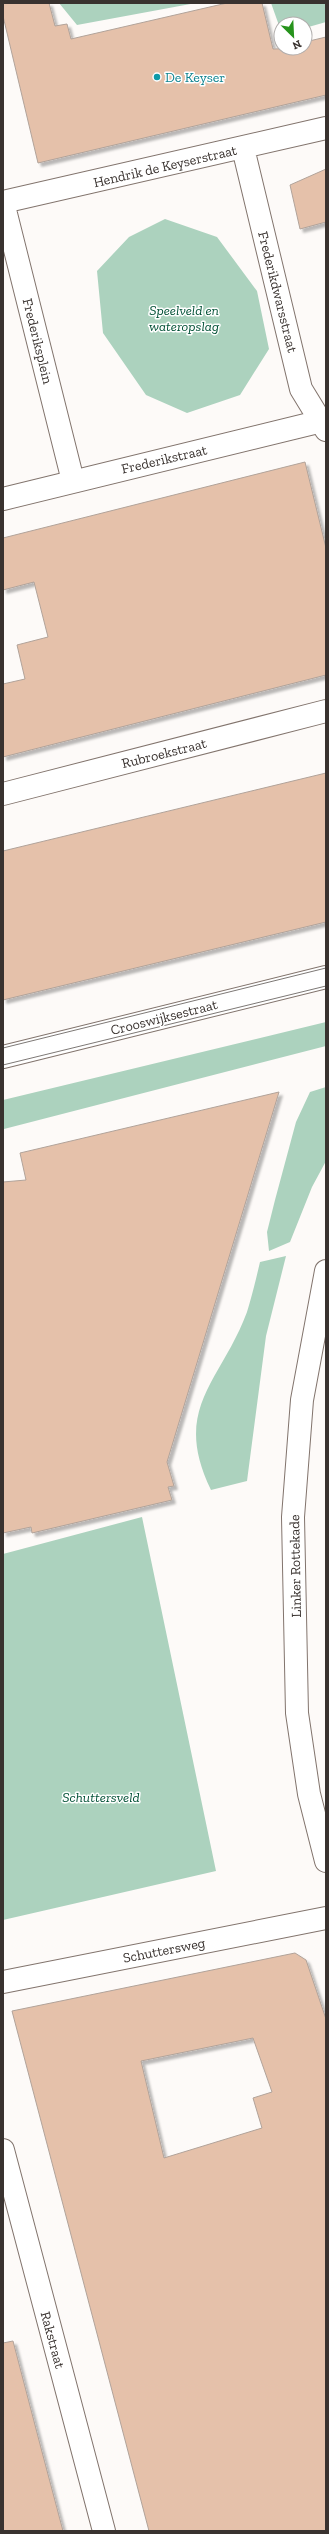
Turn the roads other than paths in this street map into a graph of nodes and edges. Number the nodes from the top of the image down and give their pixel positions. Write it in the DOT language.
graph roads {
  1 [pos="326,128"];
  2 [pos="243,148"];
  3 [pos="3,202"];
  4 [pos="324,424"];
  5 [pos="73,481"];
  6 [pos="3,499"];
  7 [pos="326,711"];
  8 [pos="3,794"];
  9 [pos="326,977"];
  10 [pos="3,1057"];
  11 [pos="326,1272"];
  12 [pos="326,1861"];
  13 [pos="326,1918"];
  14 [pos="3,1982"];
  15 [pos="3,2150"];
  16 [pos="104,2531"];
  1 -- 2 [label="street, Hendrik de Keyserstraat"];
  2 -- 3 [label="street, Hendrik de Keyserstraat"];
  2 -- 4 [label="street, Frederikdwarsstraat"];
  3 -- 5 [label="street, Frederiksplein"];
  4 -- 5 [label="street, Frederikstraat"];
  5 -- 6 [label="street, Frederikstraat"];
  7 -- 8 [label="street, Rubroekstraat"];
  9 -- 10 [label="street, Crooswijksestraat"];
  11 -- 12 [label="street, Linker Rottekade"];
  13 -- 14 [label="street, Schuttersweg"];
  15 -- 16 [label="street, Rakstraat"];
}
